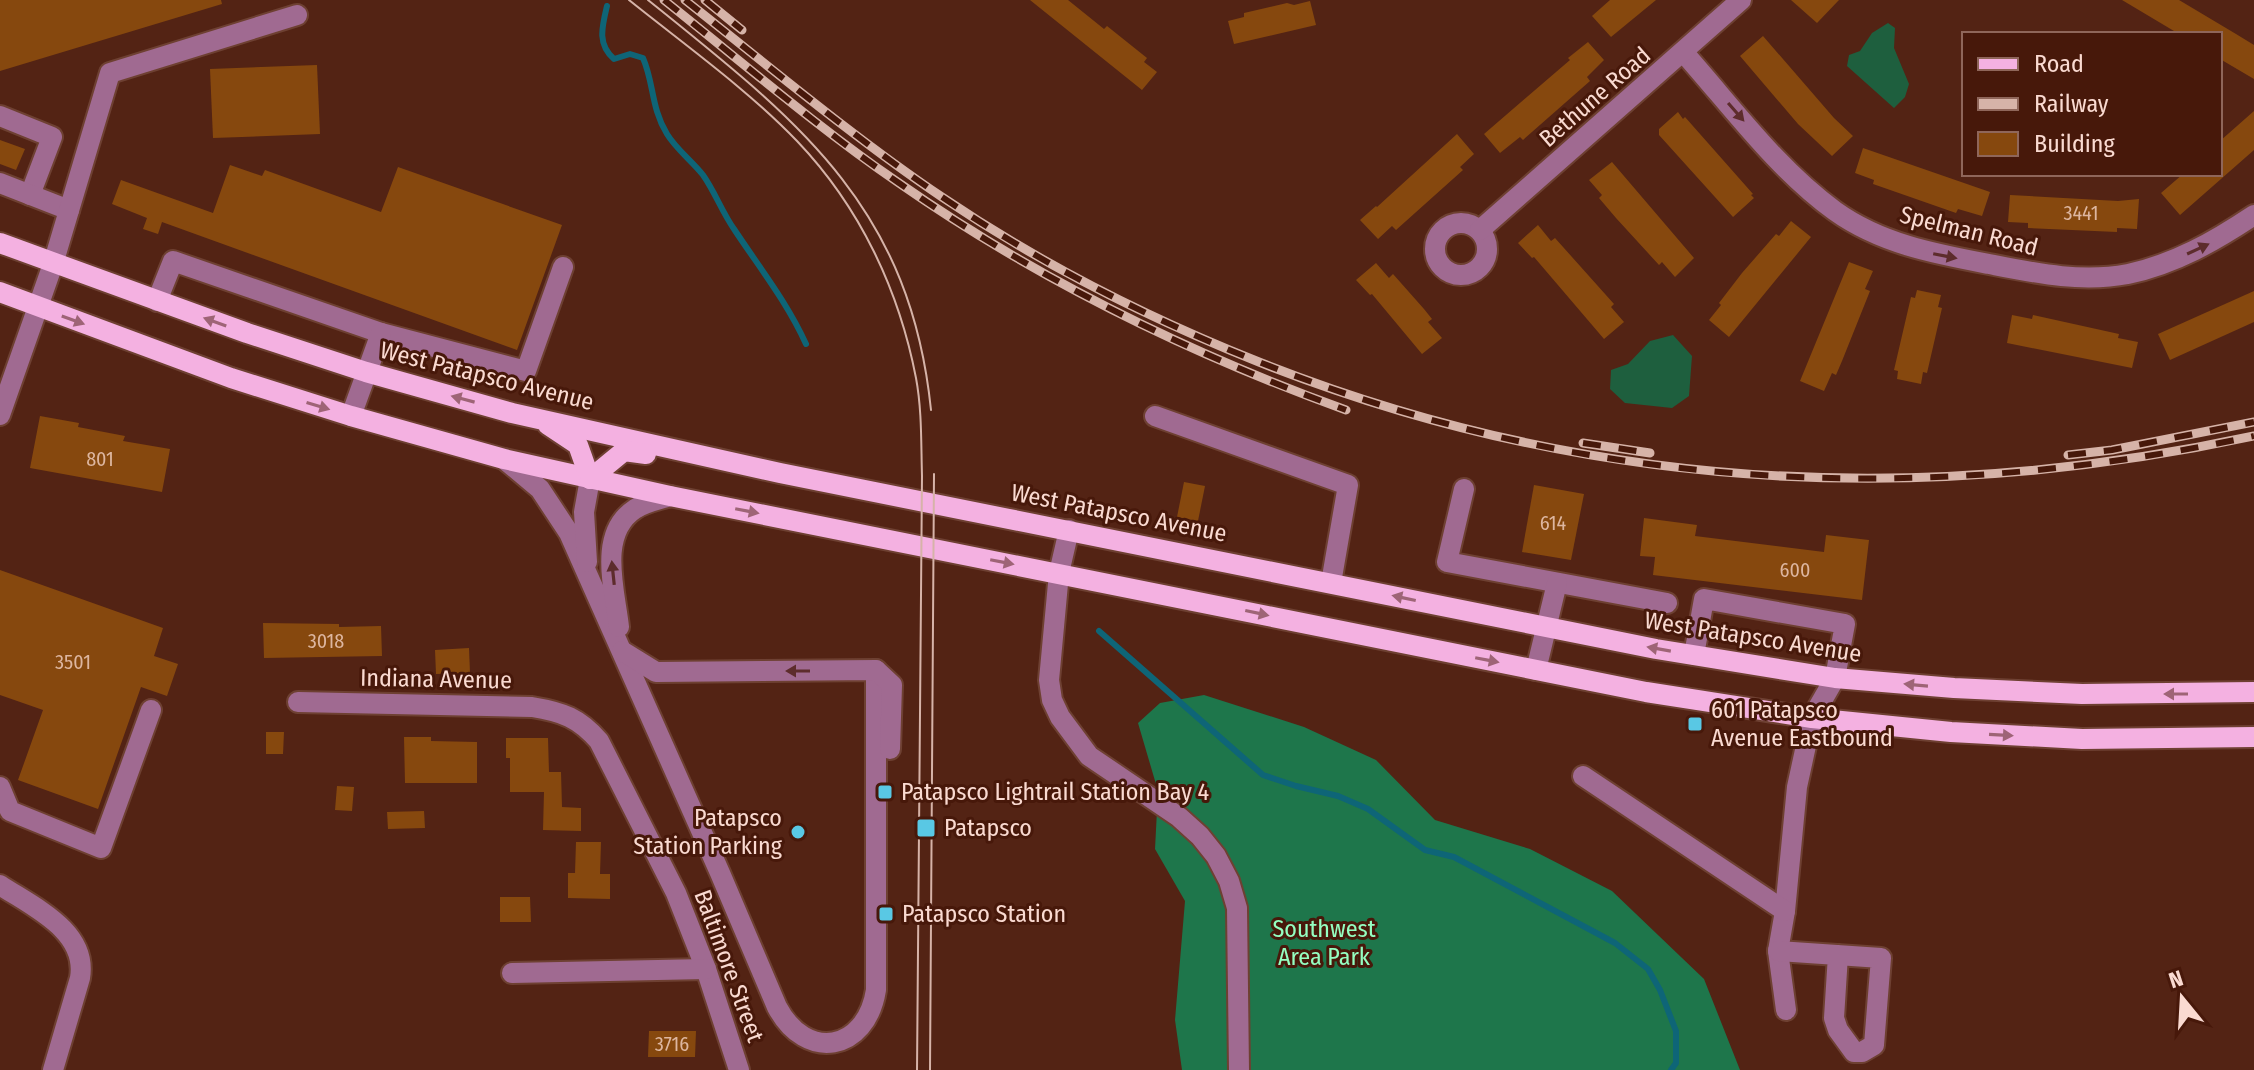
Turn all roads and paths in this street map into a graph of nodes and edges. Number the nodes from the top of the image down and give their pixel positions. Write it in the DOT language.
graph roads {
  1 [pos="1741,0"];
  2 [pos="297,15"];
  3 [pos="1684,53"];
  4 [pos="0,116"];
  5 [pos="0,183"];
  6 [pos="30,195"];
  7 [pos="69,210"];
  8 [pos="2254,215"];
  9 [pos="1480,230"];
  10 [pos="0,243"];
  11 [pos="53,264"];
  12 [pos="563,267"];
  13 [pos="0,292"];
  14 [pos="157,301"];
  15 [pos="39,308"];
  16 [pos="381,333"];
  17 [pos="366,372"];
  18 [pos="0,415"];
  19 [pos="351,416"];
  20 [pos="1155,416"];
  21 [pos="538,418"];
  22 [pos="504,459"];
  23 [pos="780,473"];
  24 [pos="590,479"];
  25 [pos="1464,489"];
  26 [pos="670,496"];
  27 [pos="1069,530"];
  28 [pos="588,572"];
  29 [pos="1059,573"];
  30 [pos="1331,583"];
  31 [pos="1557,583"];
  32 [pos="1667,603"];
  33 [pos="1546,627"];
  34 [pos="622,651"];
  35 [pos="1694,655"];
  36 [pos="1536,670"];
  37 [pos="1835,678"];
  38 [pos="2254,692"];
  39 [pos="298,702"];
  40 [pos="151,710"];
  41 [pos="572,718"];
  42 [pos="1812,718"];
  43 [pos="2254,737"];
  44 [pos="1583,776"];
  45 [pos="0,787"];
  46 [pos="0,885"];
  47 [pos="1785,911"];
  48 [pos="1778,951"];
  49 [pos="1838,955"];
  50 [pos="706,969"];
  51 [pos="512,973"];
  52 [pos="1786,1010"];
  53 [pos="53,1070"];
  54 [pos="739,1070"];
  55 [pos="1239,1070"];
  1 -- 3 [label="street, Bethune Road"];
  2 -- 7 [label="street"];
  3 -- 8 [label="street, Spelman Road, one-way"];
  3 -- 9 [label="street, Bethune Road"];
  4 -- 6 [label="street"];
  5 -- 6 [label="street"];
  6 -- 7 [label="street"];
  7 -- 11 [label="street"];
  10 -- 11 [label="main road, West Patapsco Avenue"];
  11 -- 14 [label="main road, West Patapsco Avenue"];
  11 -- 15 [label="street"];
  12 -- 16 [label="street"];
  13 -- 15 [label="main road"];
  14 -- 16 [label="street"];
  17 -- 14 [label="main road, West Patapsco Avenue, one-way"];
  15 -- 18 [label="street"];
  15 -- 19 [label="main road, one-way"];
  16 -- 17 [label="street"];
  17 -- 19 [label="street"];
  21 -- 17 [label="main road, West Patapsco Avenue, one-way"];
  19 -- 22 [label="main road"];
  20 -- 30 [label="street"];
  21 -- 23 [label="main road, West Patapsco Avenue"];
  21 -- 24 [label="main road"];
  22 -- 24 [label="main road"];
  22 -- 28 [label="street"];
  23 -- 24 [label="main road"];
  23 -- 27 [label="main road, West Patapsco Avenue"];
  24 -- 26 [label="main road"];
  24 -- 28 [label="street"];
  25 -- 31 [label="street"];
  26 -- 29 [label="main road, one-way"];
  34 -- 26 [label="street, one-way"];
  27 -- 29 [label="street"];
  27 -- 30 [label="main road, West Patapsco Avenue"];
  28 -- 34 [label="street"];
  29 -- 36 [label="main road, one-way"];
  29 -- 55 [label="street"];
  33 -- 30 [label="main road, West Patapsco Avenue, one-way"];
  31 -- 32 [label="street"];
  31 -- 33 [label="street"];
  35 -- 33 [label="main road, West Patapsco Avenue, one-way"];
  33 -- 36 [label="street"];
  34 -- 34 [label="street, one-way"];
  35 -- 37 [label="main road, West Patapsco Avenue"];
  35 -- 37 [label="street"];
  36 -- 42 [label="main road"];
  38 -- 37 [label="main road, West Patapsco Avenue, one-way"];
  37 -- 42 [label="street"];
  39 -- 41 [label="street, Indiana Avenue"];
  40 -- 45 [label="street"];
  41 -- 50 [label="street, Baltimore Street"];
  42 -- 43 [label="main road, one-way"];
  42 -- 47 [label="street"];
  44 -- 47 [label="street"];
  46 -- 53 [label="street"];
  47 -- 48 [label="street"];
  48 -- 49 [label="street"];
  48 -- 52 [label="street"];
  49 -- 49 [label="street"];
  50 -- 51 [label="street"];
  50 -- 54 [label="street, Baltimore Street"];
}
